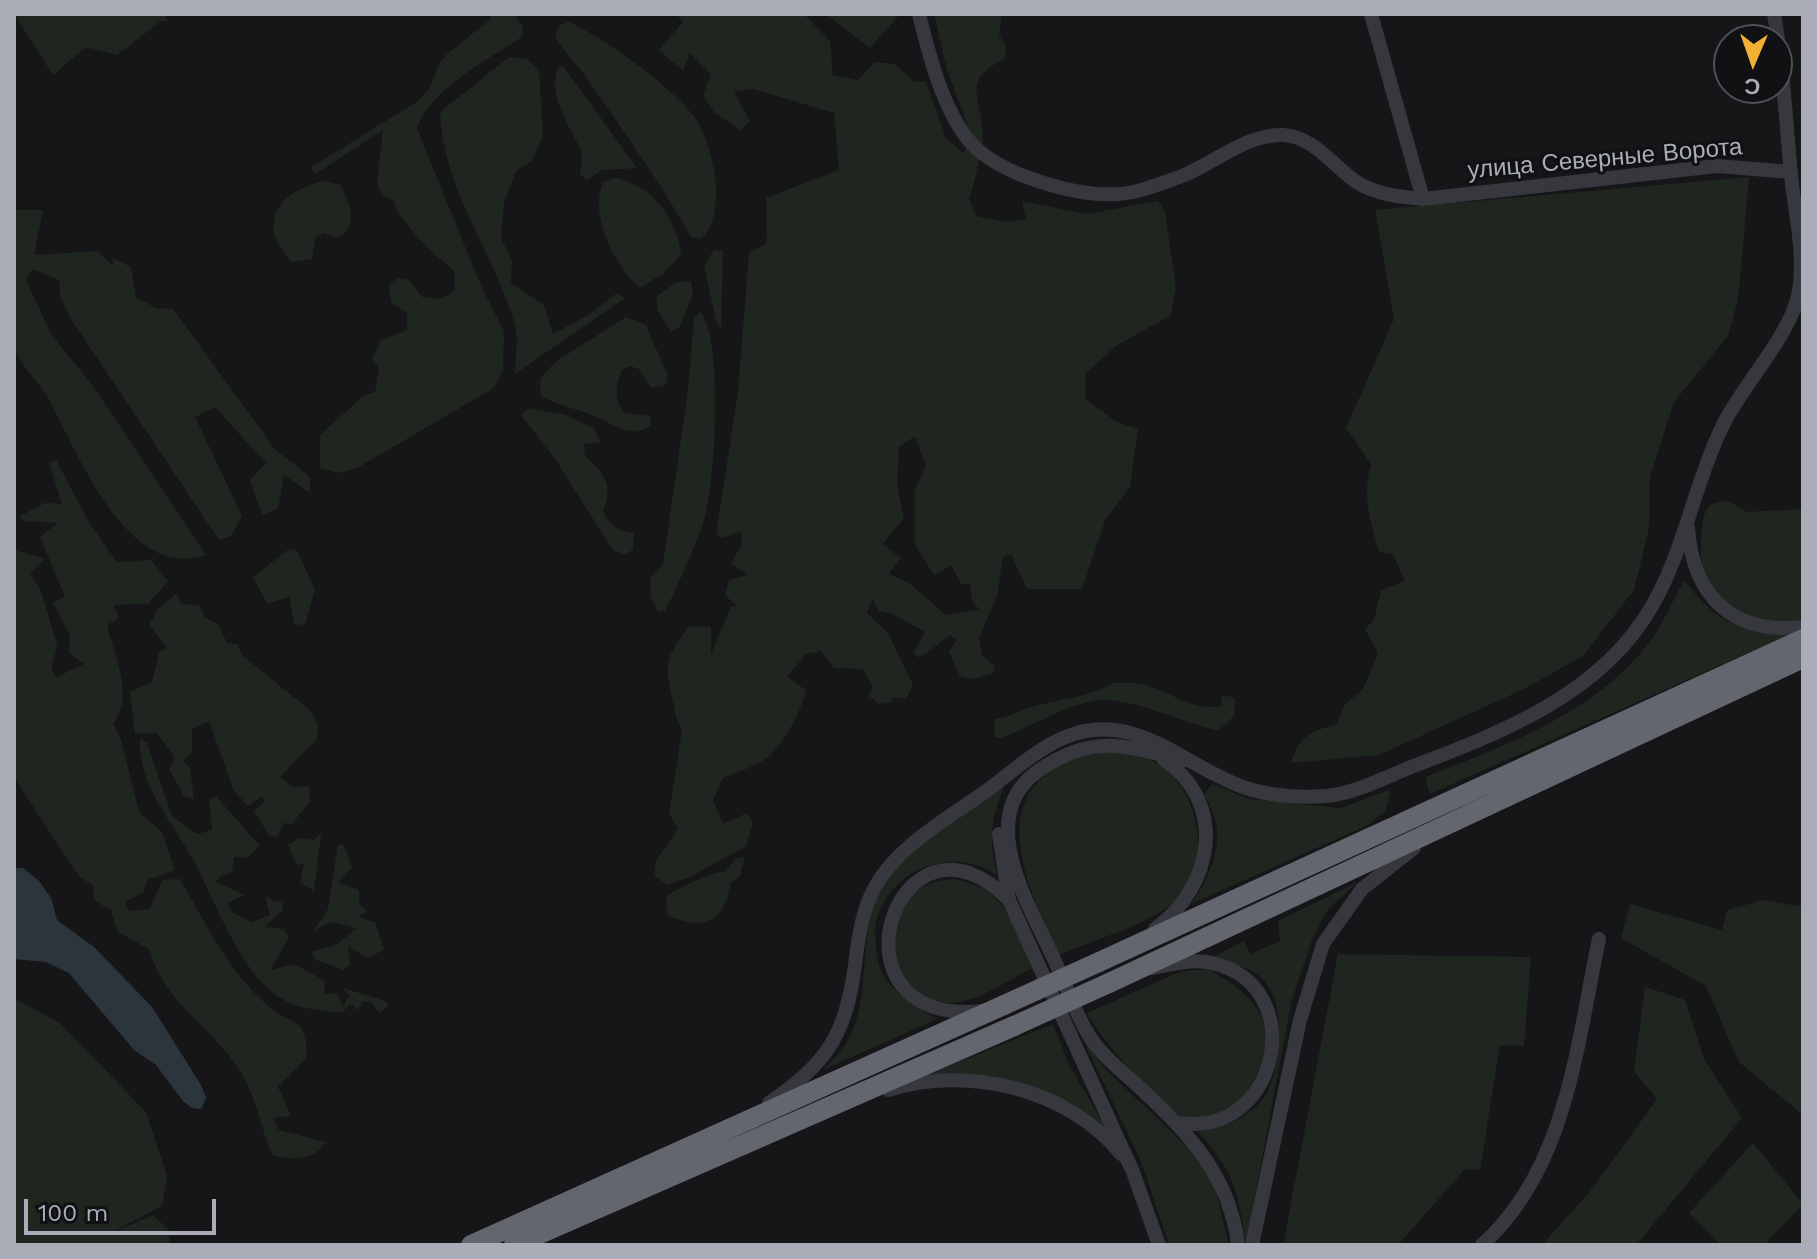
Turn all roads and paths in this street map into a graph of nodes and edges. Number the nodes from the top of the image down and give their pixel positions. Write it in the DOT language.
graph roads {
  1 [pos="919,14"];
  2 [pos="1371,14"];
  3 [pos="1774,14"];
  4 [pos="1791,172"];
  5 [pos="1423,199"];
  6 [pos="1799,309"];
  7 [pos="1688,520"];
  8 [pos="1803,627"];
  9 [pos="1803,639"];
  10 [pos="1803,658"];
  11 [pos="1132,746"];
  12 [pos="1032,757"];
  13 [pos="1204,767"];
  14 [pos="1442,829"];
  15 [pos="1009,900"];
  16 [pos="1599,939"];
  17 [pos="1125,951"];
  18 [pos="1135,971"];
  19 [pos="998,1007"];
  20 [pos="819,1112"];
  21 [pos="1176,1122"];
  22 [pos="732,1127"];
  23 [pos="1133,1172"];
  24 [pos="471,1245"];
  25 [pos="514,1245"];
  26 [pos="1159,1245"];
  27 [pos="1238,1245"];
  28 [pos="1252,1245"];
  29 [pos="1482,1245"];
  1 -- 5 [label="street, улица Северные Ворота"];
  2 -- 5 [label="street"];
  3 -- 4 [label="street"];
  4 -- 5 [label="street, улица Северные Ворота"];
  4 -- 6 [label="street"];
  6 -- 7 [label="street"];
  7 -- 8 [label="street"];
  7 -- 13 [label="street"];
  9 -- 17 [label="highway"];
  10 -- 14 [label="highway"];
  11 -- 13 [label="street"];
  11 -- 17 [label="street"];
  11 -- 21 [label="street"];
  12 -- 13 [label="street"];
  12 -- 15 [label="street"];
  12 -- 22 [label="street"];
  14 -- 18 [label="highway"];
  14 -- 28 [label="street"];
  15 -- 19 [label="street"];
  15 -- 23 [label="street"];
  16 -- 29 [label="street"];
  17 -- 19 [label="highway, bridge"];
  18 -- 20 [label="highway, bridge"];
  18 -- 21 [label="street"];
  19 -- 22 [label="highway"];
  20 -- 23 [label="street"];
  20 -- 25 [label="highway"];
  21 -- 27 [label="street"];
  22 -- 24 [label="highway"];
  23 -- 26 [label="street"];
}
